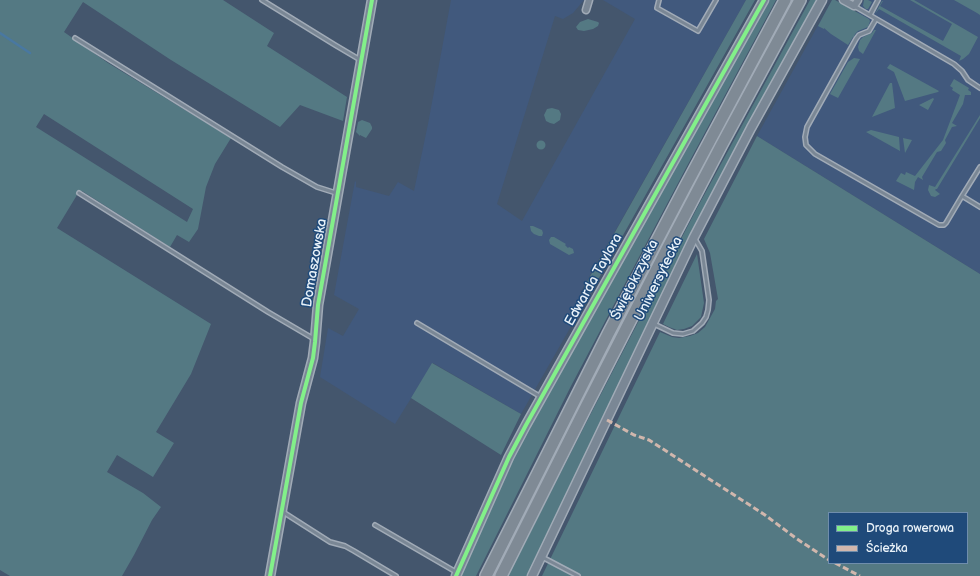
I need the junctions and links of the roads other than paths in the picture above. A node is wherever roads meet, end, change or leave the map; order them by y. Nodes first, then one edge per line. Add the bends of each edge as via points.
1 (262, 0) edge
2 (372, 0) edge
3 (589, 0) edge
4 (659, 0) edge
5 (716, 0) edge
6 (764, 0) edge
7 (785, 0) edge
8 (800, 0) edge
9 (822, 0) edge
10 (843, 0) edge
11 (858, 0) edge
12 (878, 0) edge
13 (854, 6) junction
14 (586, 10) dead end
15 (870, 15) junction
16 (876, 19) junction
17 (75, 38) dead end
18 (362, 59) junction
19 (980, 88) edge
20 (980, 167) edge
21 (79, 193) dead end
22 (338, 193) junction
23 (962, 196) junction
24 (980, 207) edge
25 (694, 237) junction
26 (417, 323) dead end
27 (652, 324) junction
28 (315, 340) junction
29 (541, 397) junction
30 (282, 511) junction
31 (375, 525) dead end
32 (542, 557) junction
33 (456, 574) edge
34 (270, 576) edge
35 (396, 576) edge
36 (486, 576) edge
37 (501, 576) edge
38 (532, 576) edge
39 (578, 576) edge

1 - 18 lane
2 - 18 street, Domaszowska
3 - 14 street
4 - 5 lane via 657,8 698,31
6 - 29 street, Edwarda Taylora
7 - 36 highway, Świętokrzyska via 612,327
8 - 37 highway, Świętokrzyska via 666,251
9 - 25 street, Uniwersytecka via 750,128
10 - 13 street
11 - 13 street
12 - 15 lane
13 - 15 lane
15 - 16 lane
16 - 19 lane via 959,67 968,80
16 - 23 lane via 869,31 859,35 853,44 807,127 806,145 814,154 940,225 946,223
17 - 22 lane via 282,167 317,187
18 - 22 street, Domaszowska
20 - 23 lane
21 - 28 lane
22 - 28 street, Domaszowska via 318,305
23 - 24 lane
25 - 27 street, Uniwersytecka
25 - 27 lane via 702,252 709,300 706,317 694,331 683,334 673,333
26 - 29 lane
27 - 32 street, Uniwersytecka
28 - 30 street, Domaszowska
29 - 33 street, Edwarda Taylora via 509,457
30 - 34 street, Domaszowska
30 - 35 lane via 330,542 345,546
31 - 33 lane
32 - 38 street, Uniwersytecka
32 - 39 lane

